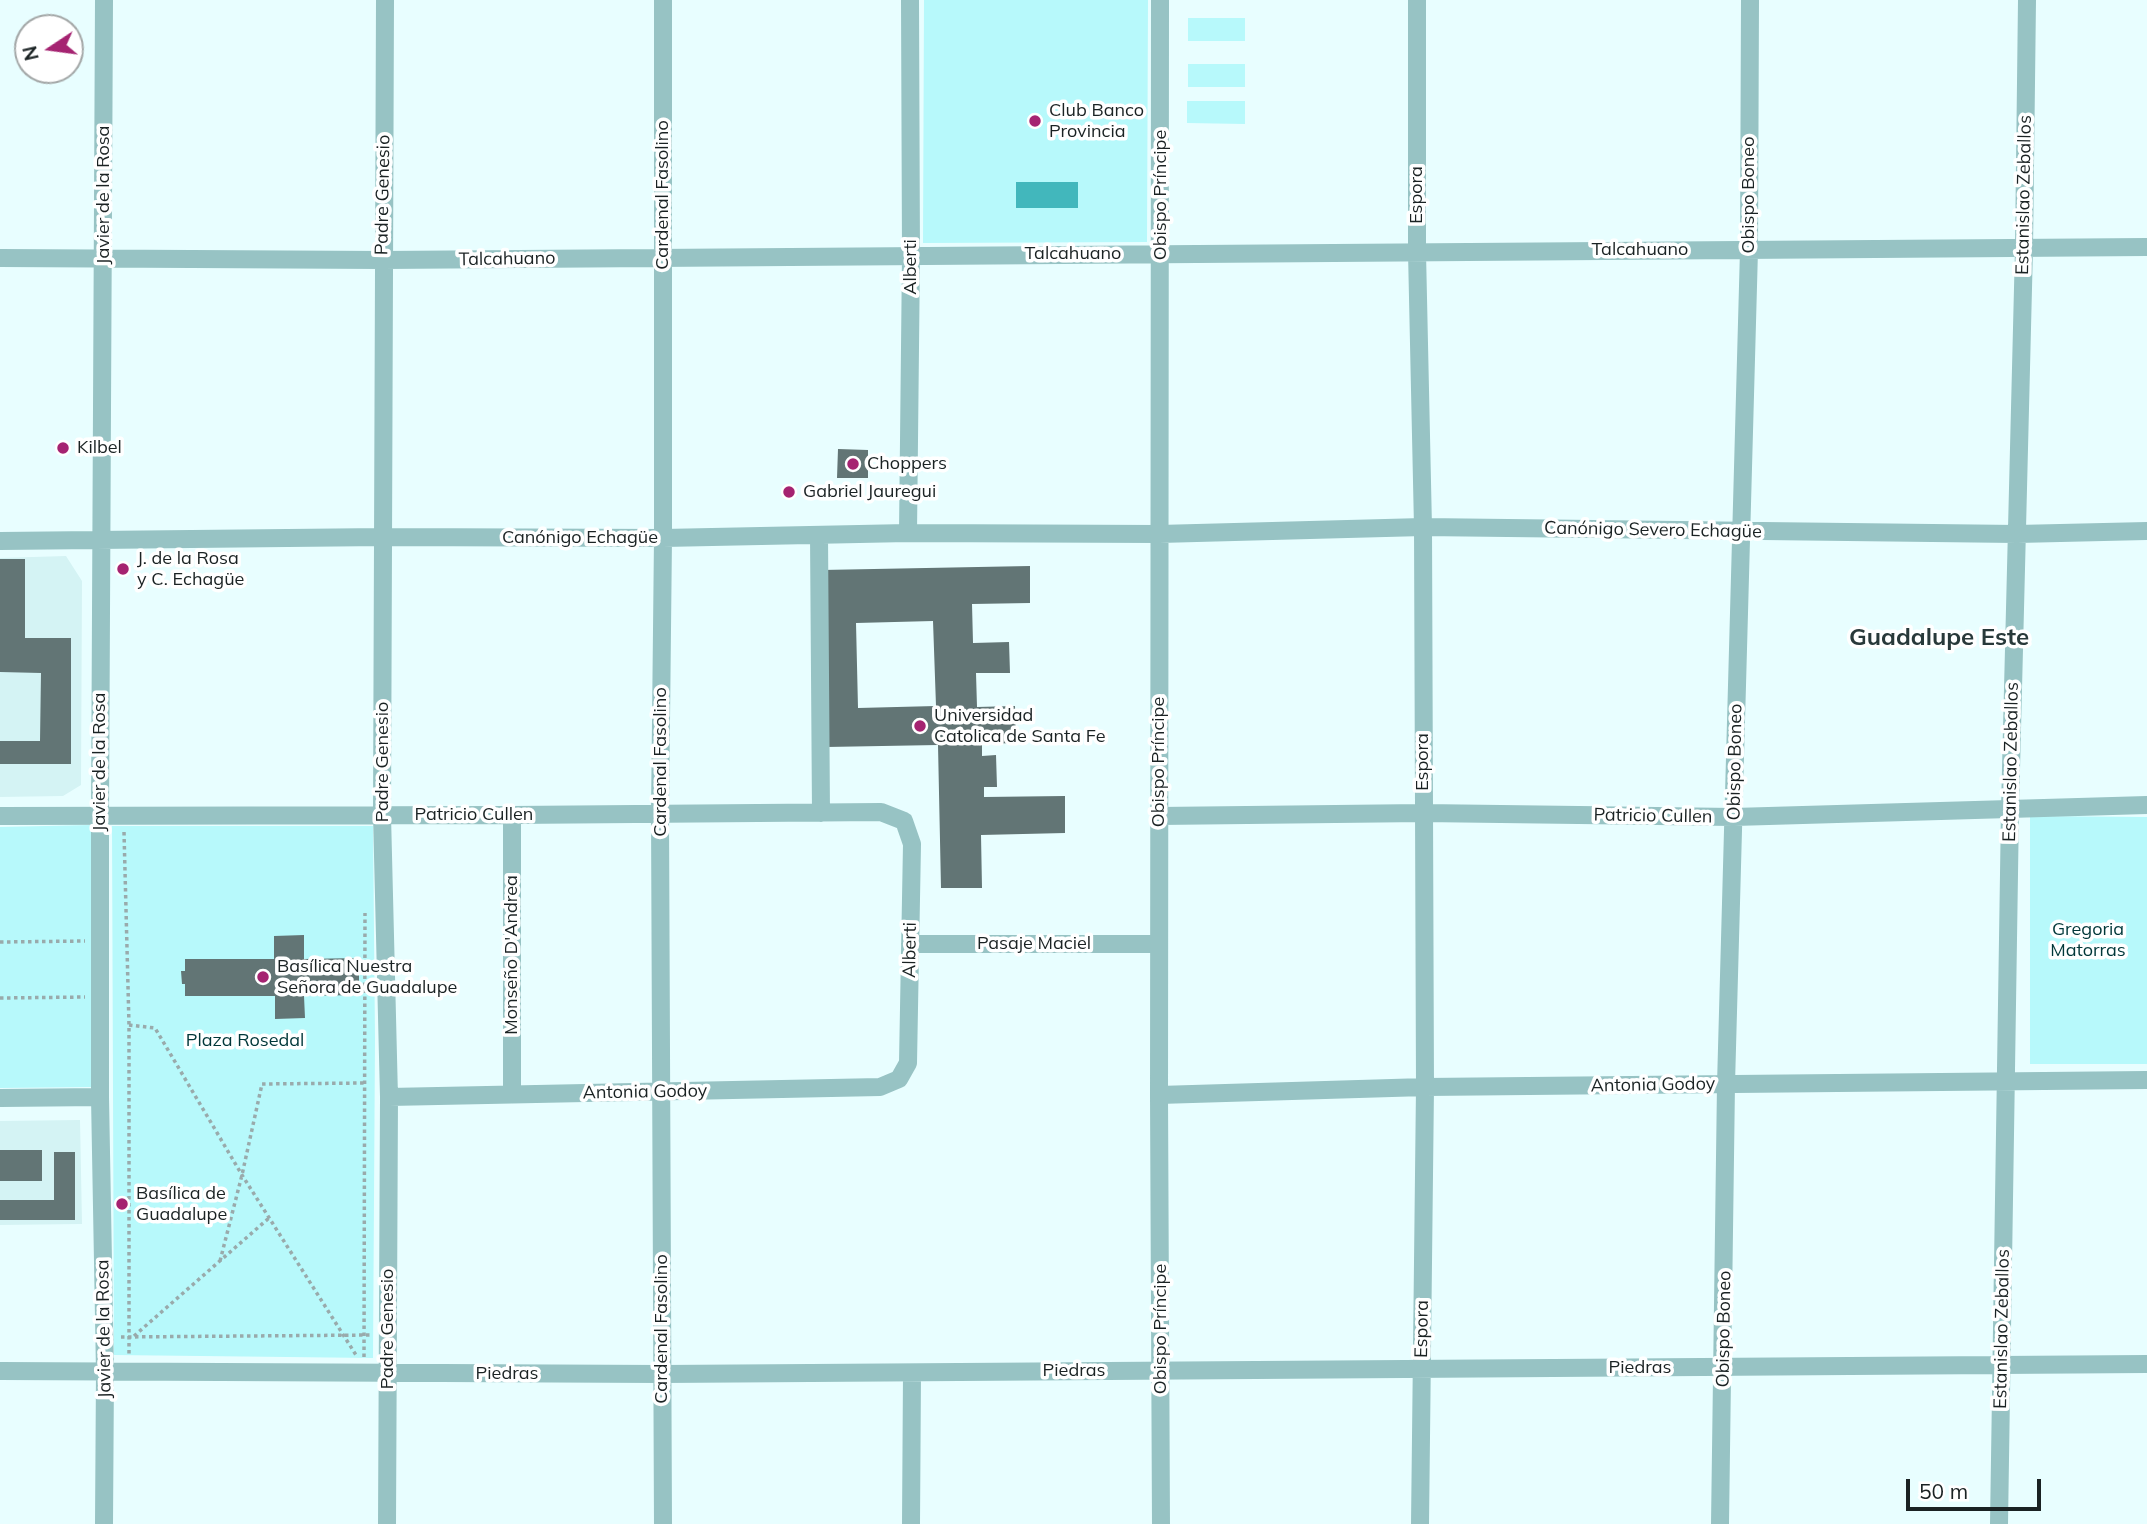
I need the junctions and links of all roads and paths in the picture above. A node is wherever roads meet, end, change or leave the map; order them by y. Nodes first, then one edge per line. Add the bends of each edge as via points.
1 (104, 0) edge
2 (385, 0) edge
3 (663, 0) edge
4 (910, 0) edge
5 (1160, 0) edge
6 (1416, 0) edge
7 (1750, 0) edge
8 (2027, 0) edge
9 (2147, 247) edge
10 (2024, 248) junction
11 (1749, 250) junction
12 (1417, 252) junction
13 (1161, 254) junction
14 (911, 256) junction
15 (663, 257) junction
16 (0, 258) edge
17 (104, 260) junction
18 (383, 260) junction
19 (1423, 527) junction
20 (2147, 531) edge
21 (1740, 532) junction
22 (908, 533) junction
23 (1159, 534) junction
24 (2017, 534) junction
25 (820, 535) junction
26 (383, 537) junction
27 (663, 538) junction
28 (0, 541) edge
29 (101, 541) junction
30 (2147, 805) edge
31 (2010, 809) junction
32 (660, 813) junction
33 (821, 813) junction
34 (1423, 813) junction
35 (100, 814) junction
36 (382, 815) junction
37 (512, 815) junction
38 (1159, 816) junction
39 (0, 817) edge
40 (1734, 817) junction
41 (904, 821) joint
42 (124, 827) dead end
43 (365, 910) dead end
44 (100, 941) junction
45 (0, 942) edge
46 (910, 944) junction
47 (1159, 944) junction
48 (100, 997) junction
49 (0, 998) edge
50 (129, 1025) junction
51 (899, 1079) joint
52 (2147, 1080) edge
53 (2005, 1081) junction
54 (365, 1083) junction
55 (1726, 1084) junction
56 (1425, 1087) junction
57 (662, 1091) junction
58 (512, 1094) junction
59 (1159, 1095) junction
60 (100, 1097) junction
61 (389, 1097) junction
62 (0, 1098) edge
63 (242, 1175) junction
64 (269, 1218) junction
65 (220, 1261) junction
66 (343, 1335) junction
67 (364, 1335) junction
68 (388, 1335) junction
69 (105, 1336) junction
70 (130, 1339) junction
71 (124, 1349) dead end
72 (2147, 1364) edge
73 (364, 1365) junction
74 (2001, 1365) junction
75 (1724, 1367) junction
76 (1422, 1369) junction
77 (0, 1371) edge
78 (1162, 1371) junction
79 (105, 1372) junction
80 (129, 1372) junction
81 (388, 1373) junction
82 (912, 1373) junction
83 (663, 1374) junction
84 (104, 1524) edge
85 (387, 1524) edge
86 (663, 1524) edge
87 (911, 1524) edge
88 (1161, 1524) edge
89 (1420, 1524) edge
90 (1720, 1524) edge
91 (1999, 1524) edge

1 - 17 street, Javier de la Rosa
2 - 18 street, Padre Genesio
3 - 15 street, Cardenal Fasolino
4 - 14 street, Alberti
5 - 13 street, Obispo Príncipe
6 - 12 street, Espora
7 - 11 street, Obispo Boneo
8 - 10 street, Estanislao Zeballos
9 - 10 street, Talcahuano
10 - 11 street, Talcahuano
10 - 24 street, Estanislao Zeballos
11 - 12 street, Talcahuano
11 - 21 street, Obispo Boneo
12 - 13 street, Talcahuano
12 - 19 street, Espora
13 - 14 street, Talcahuano
13 - 23 street, Obispo Príncipe
14 - 15 street, Talcahuano
14 - 22 street, Alberti
15 - 18 street, Talcahuano
15 - 27 street, Cardenal Fasolino
16 - 17 street, Talcahuano
17 - 18 street, Talcahuano
17 - 29 street, Javier de la Rosa
18 - 26 street, Padre Genesio
19 - 21 street, Canónigo Severo Echagüe
19 - 23 street, Canónigo Severo Echagüe
19 - 34 street, Espora
20 - 24 street, Canónigo Severo Echagüe
21 - 24 street, Canónigo Severo Echagüe
21 - 40 street, Obispo Boneo
22 - 23 street, Canónigo Echagüe
22 - 25 street, Canónigo Echagüe
23 - 38 street, Obispo Príncipe
24 - 31 street, Estanislao Zeballos
25 - 27 street, Canónigo Echagüe
25 - 33 street
26 - 27 street, Canónigo Echagüe
26 - 29 street, Canónigo Echagüe
26 - 36 street, Padre Genesio
27 - 32 street, Cardenal Fasolino
28 - 29 street, Canónigo Echagüe
29 - 35 street, Javier de la Rosa
30 - 31 street, Patricio Cullen
31 - 40 street, Patricio Cullen
31 - 53 street, Estanislao Zeballos
32 - 33 street, Patricio Cullen
32 - 37 street, Patricio Cullen
32 - 57 street, Cardenal Fasolino
33 - 41 street, Patricio Cullen via 881,811
34 - 38 street, Patricio Cullen
34 - 40 street, Patricio Cullen
34 - 56 street, Espora
35 - 36 street, Patricio Cullen
35 - 39 street, Patricio Cullen
35 - 44 street, Javier de la Rosa
36 - 37 street, Patricio Cullen
36 - 61 street, Padre Genesio
37 - 58 street, Monseño D'Andrea
38 - 47 street, Obispo Príncipe
40 - 55 street, Obispo Boneo
41 - 46 street, Alberti via 912,844
42 - 50 path
43 - 54 path
44 - 45 path
44 - 48 street, Javier de la Rosa
46 - 47 street, Pasaje Maciel
46 - 51 street, Alberti via 908,1063
47 - 59 street, Obispo Príncipe
48 - 49 path
48 - 60 street, Javier de la Rosa
50 - 63 path via 155,1028
50 - 70 path
51 - 57 street, Antonia Godoy via 880,1087
52 - 53 street, Antonia Godoy
53 - 55 street, Antonia Godoy
53 - 74 street, Estanislao Zeballos
54 - 63 path via 262,1084
54 - 67 path
55 - 56 street, Antonia Godoy
55 - 75 street, Obispo Boneo
56 - 59 street, Antonia Godoy
56 - 76 street, Espora
57 - 58 street, Antonia Godoy
57 - 83 street, Cardenal Fasolino
58 - 61 street, Antonia Godoy
59 - 78 street, Obispo Príncipe
60 - 62 street
60 - 69 street, Javier de la Rosa
61 - 68 street, Padre Genesio
63 - 64 path
63 - 65 path
64 - 65 path
64 - 66 path
65 - 70 path
66 - 67 path
66 - 70 path
66 - 73 path
67 - 68 path
67 - 73 path
68 - 81 street, Padre Genesio
69 - 70 path
69 - 79 street, Javier de la Rosa
70 - 71 path
70 - 80 path
72 - 74 street, Piedras
73 - 80 street, Piedras
73 - 81 street, Piedras
74 - 75 street, Piedras
74 - 91 street, Estanislao Zeballos
75 - 76 street, Piedras
75 - 90 street, Obispo Boneo
76 - 78 street, Piedras
76 - 89 street, Espora
77 - 79 street, Piedras
78 - 82 street, Piedras
78 - 88 street, Obispo Príncipe
79 - 80 street, Piedras
79 - 84 street, Javier de la Rosa
81 - 83 street, Piedras
81 - 85 street, Padre Genesio
82 - 83 street, Piedras
82 - 87 street
83 - 86 street, Cardenal Fasolino

